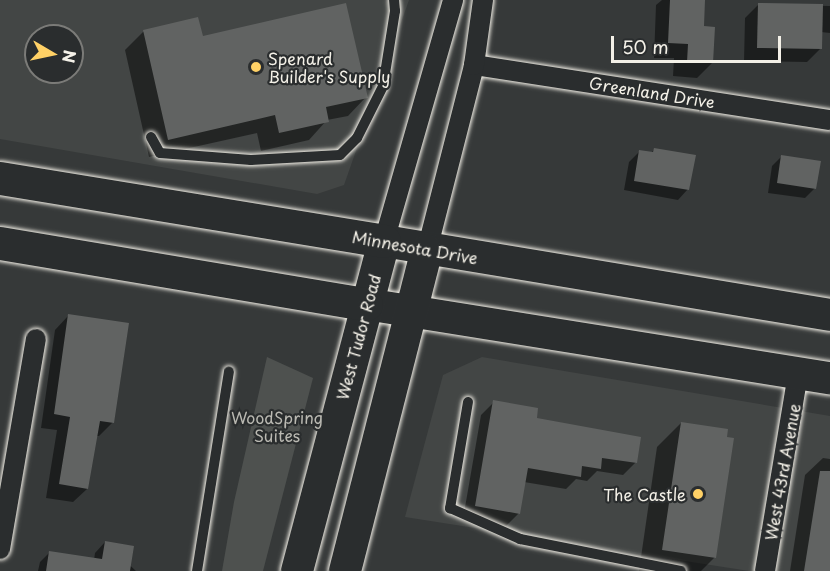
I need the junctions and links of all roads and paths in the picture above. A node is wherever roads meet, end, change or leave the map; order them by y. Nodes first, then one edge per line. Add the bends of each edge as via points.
1 (394, 0) edge
2 (453, 0) edge
3 (483, 0) edge
4 (474, 65) junction
5 (830, 120) edge
6 (150, 137) dead end
7 (0, 178) edge
8 (384, 241) junction
9 (0, 243) edge
10 (427, 250) junction
11 (366, 304) junction
12 (412, 313) junction
13 (830, 315) edge
14 (36, 339) dead end
15 (229, 372) dead end
16 (798, 373) junction
17 (830, 378) edge
18 (468, 402) dead end
19 (0, 549) edge
20 (197, 571) edge
21 (297, 571) edge
22 (345, 571) edge
23 (681, 571) edge
24 (765, 571) edge

1 - 6 lane via 383,86 357,138 340,155 251,160 160,153
2 - 8 street, West Tudor Road
3 - 4 street
4 - 5 street, Greenland Drive
4 - 10 street
7 - 8 highway, Minnesota Drive
8 - 10 main road, Minnesota Drive
8 - 11 main road, West Tudor Road
9 - 11 highway
10 - 12 main road
10 - 13 main road, Minnesota Drive
11 - 12 main road
11 - 21 main road, West Tudor Road
12 - 16 main road
12 - 22 main road
14 - 19 street
15 - 20 lane
16 - 17 main road
16 - 24 street, West 43rd Avenue
18 - 23 lane via 450,508 520,539

